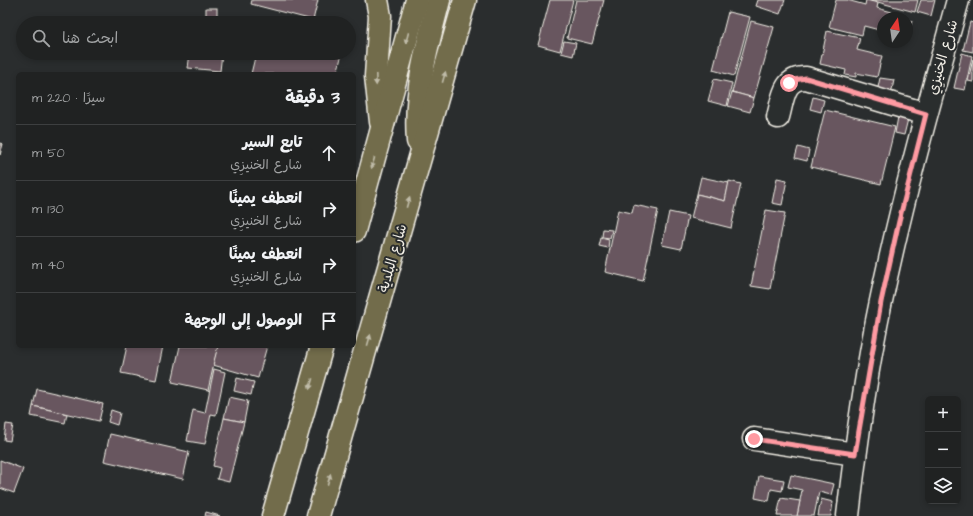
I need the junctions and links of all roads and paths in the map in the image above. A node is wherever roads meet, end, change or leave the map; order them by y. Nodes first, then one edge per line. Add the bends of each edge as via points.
1 (377, 0) edge
2 (417, 0) edge
3 (439, 0) edge
4 (465, 0) edge
5 (958, 0) edge
6 (926, 114) junction
7 (778, 117) dead end
8 (383, 130) junction
9 (420, 162) junction
10 (356, 225) edge
11 (321, 348) edge
12 (754, 439) dead end
13 (855, 454) junction
14 (274, 516) edge
15 (318, 516) edge
16 (848, 516) edge

1 -> 8 main road via 380,16 376,76
2 -> 8 main road
3 - 9 main road via 419,90
9 -> 4 main road, شارع البلدية
5 - 6 street, شارع الخنيزِي
6 - 7 street, شارع الخنيزِي via 800,78 789,83 786,88
6 - 13 street, شارع الخنيزِي via 881,302
8 -> 10 main road
15 -> 9 main road, شارع البلدية
11 -> 14 main road
12 - 13 street
13 - 16 street, شارع الخنيزِي

